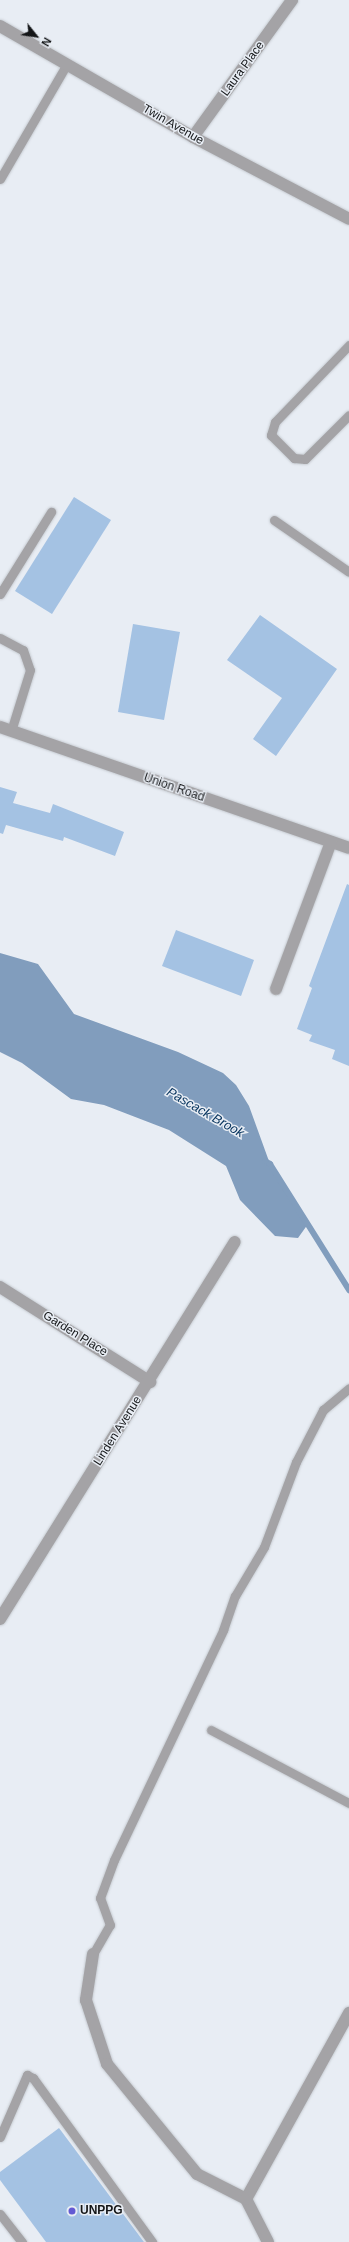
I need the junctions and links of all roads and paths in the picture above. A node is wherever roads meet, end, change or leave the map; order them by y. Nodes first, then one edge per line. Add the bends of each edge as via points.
1 (292, 0) edge
2 (0, 26) edge
3 (67, 64) junction
4 (193, 137) junction
5 (0, 179) edge
6 (349, 219) edge
7 (349, 345) edge
8 (349, 416) edge
9 (51, 512) dead end
10 (274, 520) dead end
11 (349, 572) edge
12 (0, 594) edge
13 (0, 638) edge
14 (6, 729) edge
15 (331, 842) junction
16 (349, 848) edge
17 (276, 989) dead end
18 (235, 1242) dead end
19 (0, 1287) edge
20 (150, 1382) junction
21 (349, 1388) edge
22 (0, 1619) edge
23 (211, 1730) dead end
24 (349, 1803) edge
25 (93, 1954) joint
26 (349, 2013) edge
27 (0, 2137) edge
28 (246, 2199) junction
29 (0, 2214) edge
30 (22, 2242) edge
31 (152, 2242) edge
32 (268, 2242) edge

1 - 4 street, Laura Place
2 - 3 street, Twin Avenue
3 - 4 street, Twin Avenue
3 - 5 lane
4 - 6 street, Twin Avenue
7 - 8 lane via 275,422 272,435 294,458 305,459
9 - 12 lane
10 - 11 lane
13 - 14 lane via 22,650 30,670
14 - 15 street, Union Road
15 - 16 street, Union Road
15 - 17 street
18 - 20 street, Linden Avenue
19 - 20 street, Garden Place
20 - 22 street, Linden Avenue
21 - 25 lane via 323,1410 296,1462 264,1548 235,1596 223,1630 114,1860 100,1898 110,1926
23 - 24 lane
25 - 28 street via 86,2000 107,2064 197,2174
26 - 28 street
27 - 31 lane via 27,2075 33,2078
28 - 32 street
29 - 30 lane

